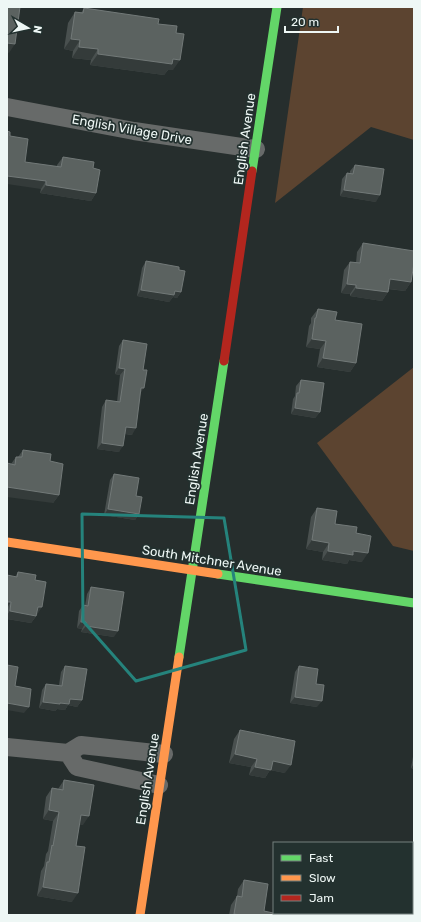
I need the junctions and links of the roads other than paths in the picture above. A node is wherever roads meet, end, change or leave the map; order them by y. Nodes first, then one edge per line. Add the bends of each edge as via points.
1 (277, 7) edge
2 (7, 107) edge
3 (256, 149) junction
4 (7, 542) edge
5 (192, 570) junction
6 (414, 604) edge
7 (7, 747) edge
8 (68, 753) junction
9 (164, 754) junction
10 (160, 785) junction
11 (140, 915) edge

1 - 3 street, English Avenue
2 - 3 street, English Village Drive via 134,131
3 - 5 street, English Avenue
4 - 5 street, South Mitchner Avenue
5 - 6 street, South Mitchner Avenue
5 - 9 street, English Avenue
7 - 8 street
8 - 9 street via 81,745
8 - 10 street via 78,767
9 - 10 street, English Avenue
10 - 11 street, English Avenue

